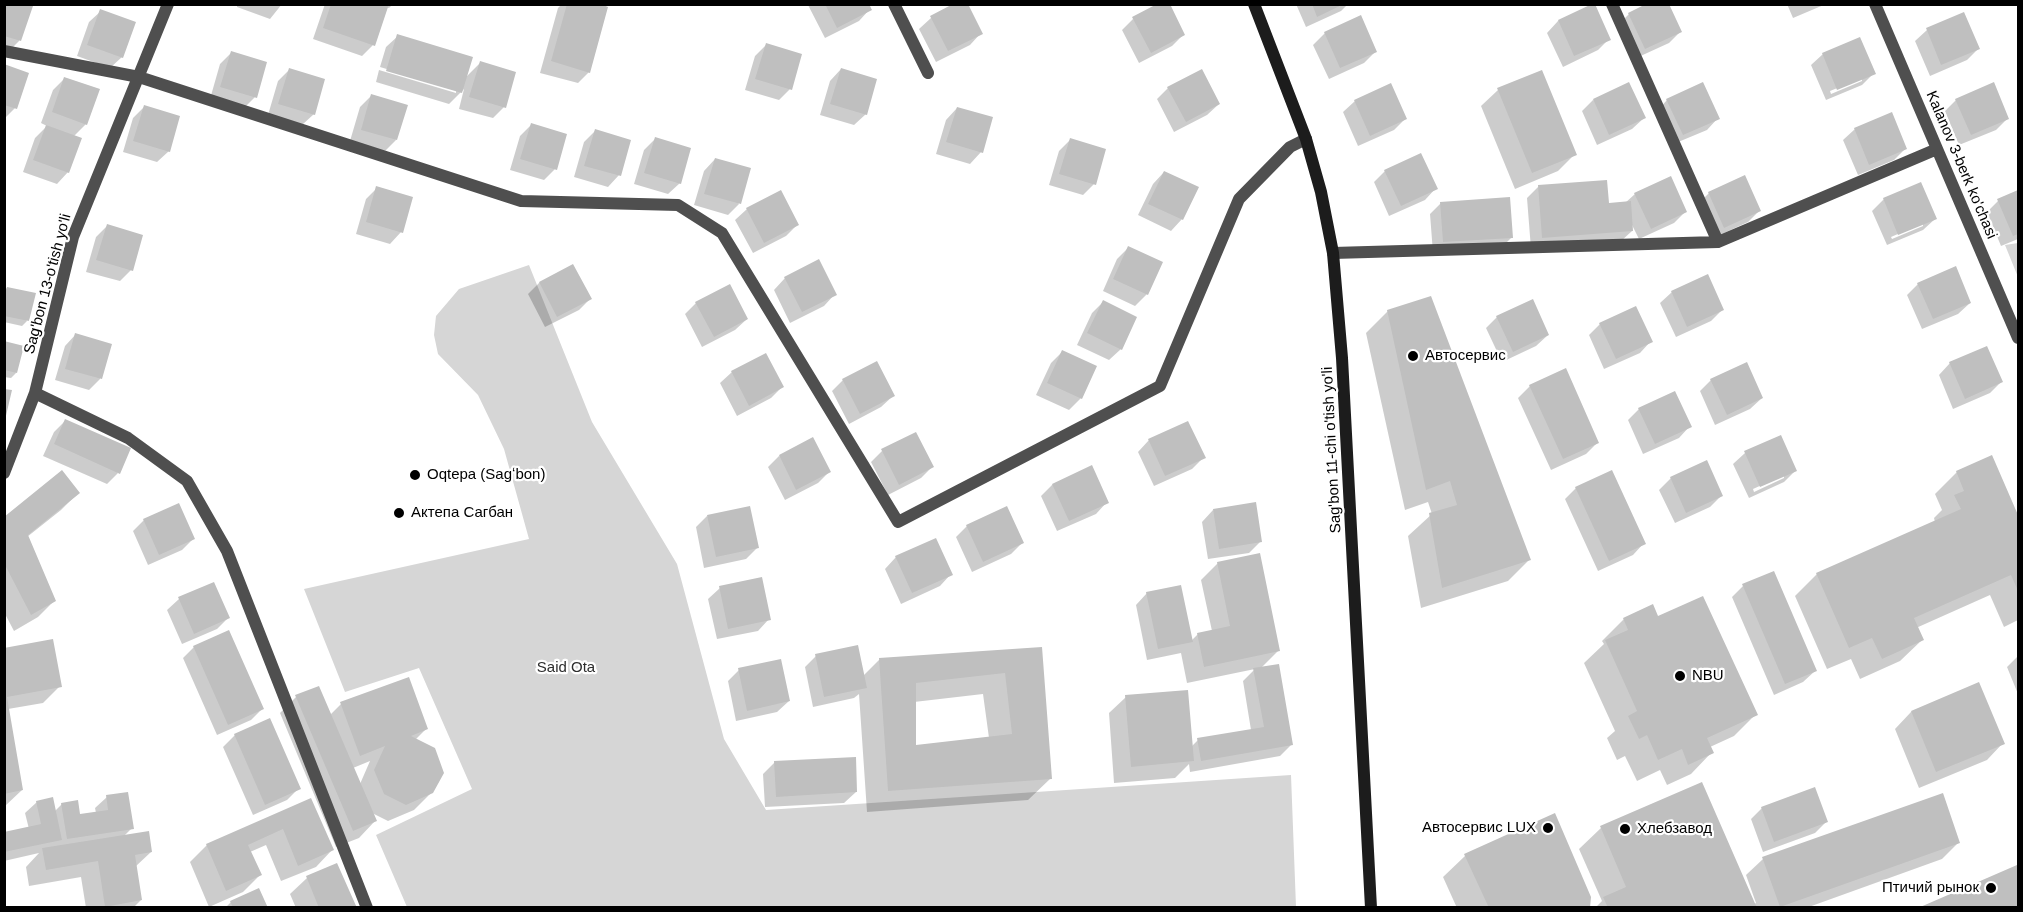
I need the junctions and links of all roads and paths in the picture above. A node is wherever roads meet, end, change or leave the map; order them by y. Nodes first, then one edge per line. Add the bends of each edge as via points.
1 (168, 4) edge
2 (894, 4) edge
3 (1254, 4) edge
4 (1612, 4) edge
5 (1875, 4) edge
6 (4, 51) edge
7 (928, 73) dead end
8 (139, 76) junction
9 (1306, 139) junction
10 (1937, 149) junction
11 (1718, 243) junction
12 (1333, 253) junction
13 (2019, 338) edge
14 (34, 393) junction
15 (4, 473) edge
16 (367, 908) edge
17 (1371, 908) edge

1 - 8 street, Sag'bon 13-o'tish yo'li
2 - 7 street
3 - 9 main road, Sag'bon 11-chi o'tish yo'li
4 - 11 street
5 - 10 street, Kalanov 3-berk ko'chasi
6 - 8 street
8 - 9 street via 521,201 678,205 722,232 898,522 1161,386 1239,199 1290,147
8 - 14 street, Sag'bon 13-o'tish yo'li via 74,237
9 - 12 main road, Sag'bon 11-chi o'tish yo'li
10 - 11 street
10 - 13 street, Kalanov 3-berk ko'chasi
11 - 12 street
12 - 17 main road, Sag'bon 11-chi o'tish yo'li
14 - 15 street, Sag'bon 13-o'tish yo'li
14 - 16 street via 128,438 187,481 227,551

